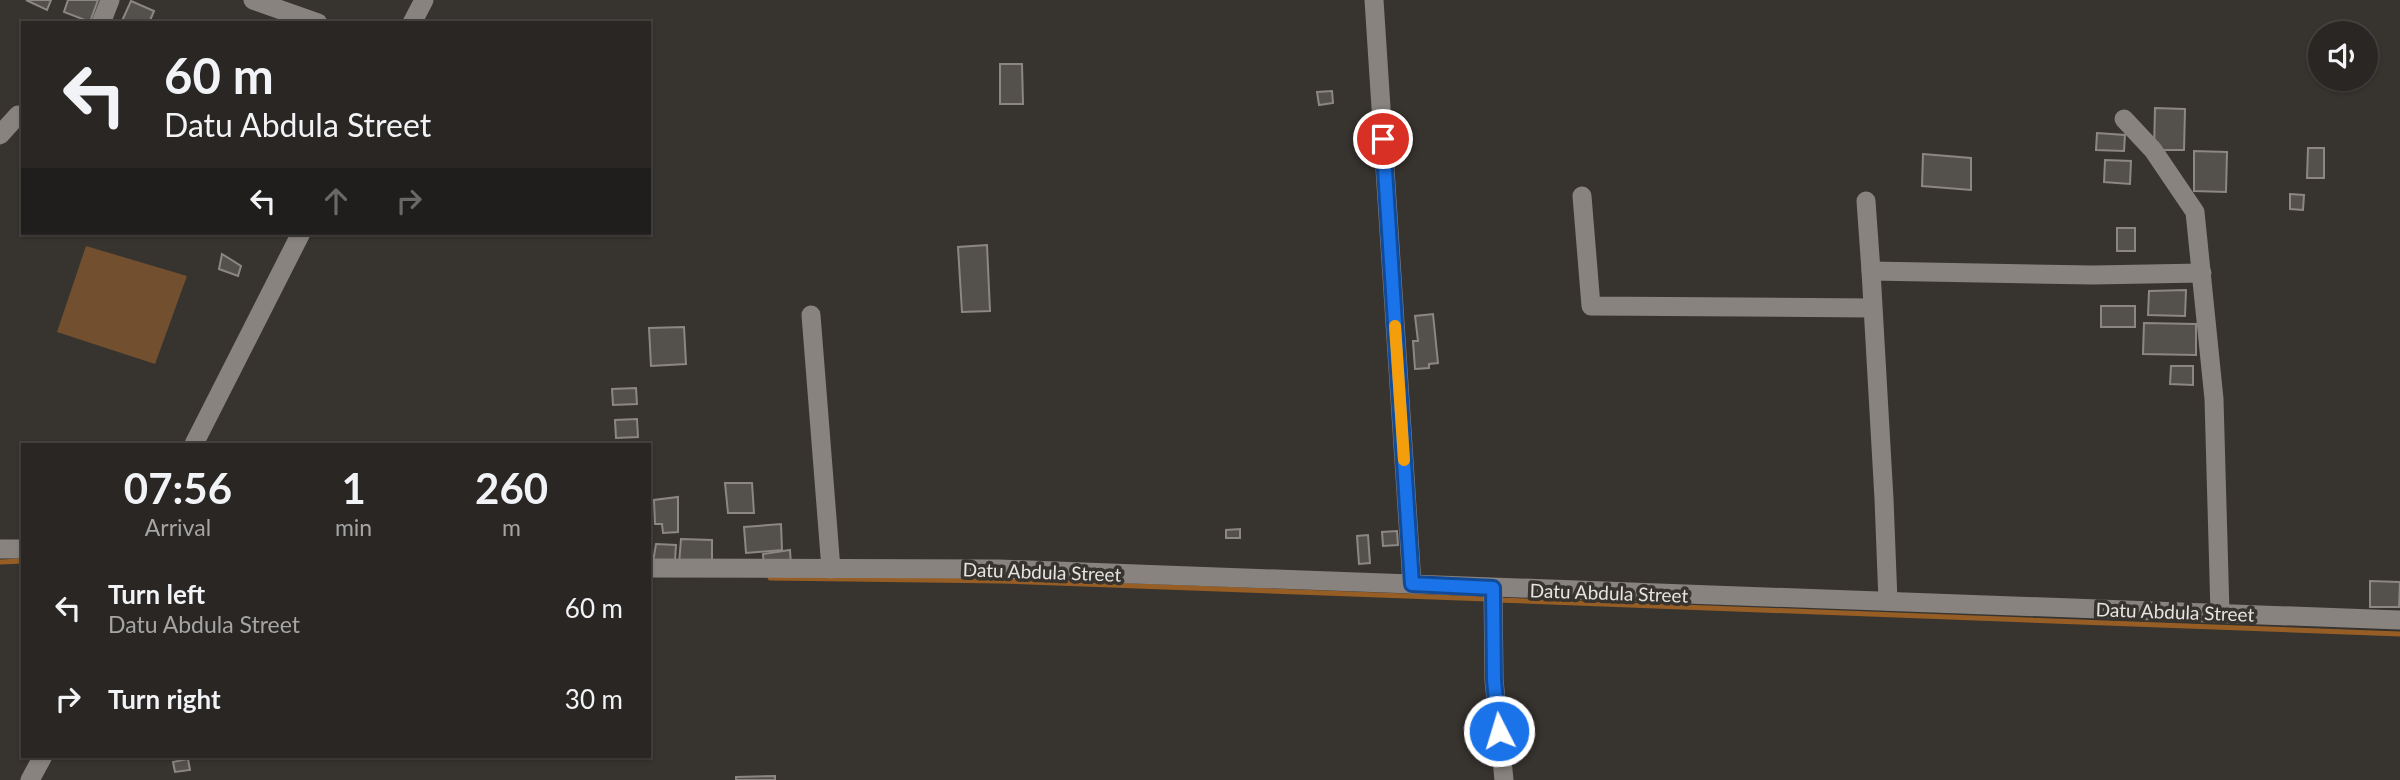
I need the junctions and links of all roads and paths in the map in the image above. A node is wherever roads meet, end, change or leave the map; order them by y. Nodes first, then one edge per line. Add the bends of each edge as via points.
1 (110, 0) edge
2 (253, 0) edge
3 (424, 0) edge
4 (1374, 0) edge
5 (102, 21) edge
6 (312, 21) edge
7 (413, 21) edge
8 (21, 116) edge
9 (2124, 120) dead end
10 (0, 135) edge
11 (1582, 196) dead end
12 (1866, 201) dead end
13 (300, 235) edge
14 (1871, 271) junction
15 (2202, 273) junction
16 (1872, 308) junction
17 (811, 315) dead end
18 (195, 443) edge
19 (0, 549) edge
20 (21, 549) edge
21 (651, 568) edge
22 (831, 569) junction
23 (1412, 584) junction
24 (1493, 588) junction
25 (1888, 601) junction
26 (2220, 613) junction
27 (2400, 620) edge
28 (42, 758) edge
29 (30, 780) edge
30 (1504, 780) edge

1 - 5 street
2 - 6 street
3 - 7 street
4 - 23 street
8 - 10 street
9 - 15 street via 2153,150 2195,212
11 - 16 street via 1591,306
12 - 14 street
13 - 18 street
14 - 15 street
14 - 16 street
15 - 26 street via 2214,400
16 - 25 street
17 - 22 street
19 - 20 street
21 - 22 street, Datu Abdula Street
22 - 23 street, Datu Abdula Street via 999,569
23 - 24 street, Datu Abdula Street
24 - 25 street, Datu Abdula Street
24 - 30 street via 1494,680
25 - 26 street, Datu Abdula Street
26 - 27 street, Datu Abdula Street
28 - 29 street

